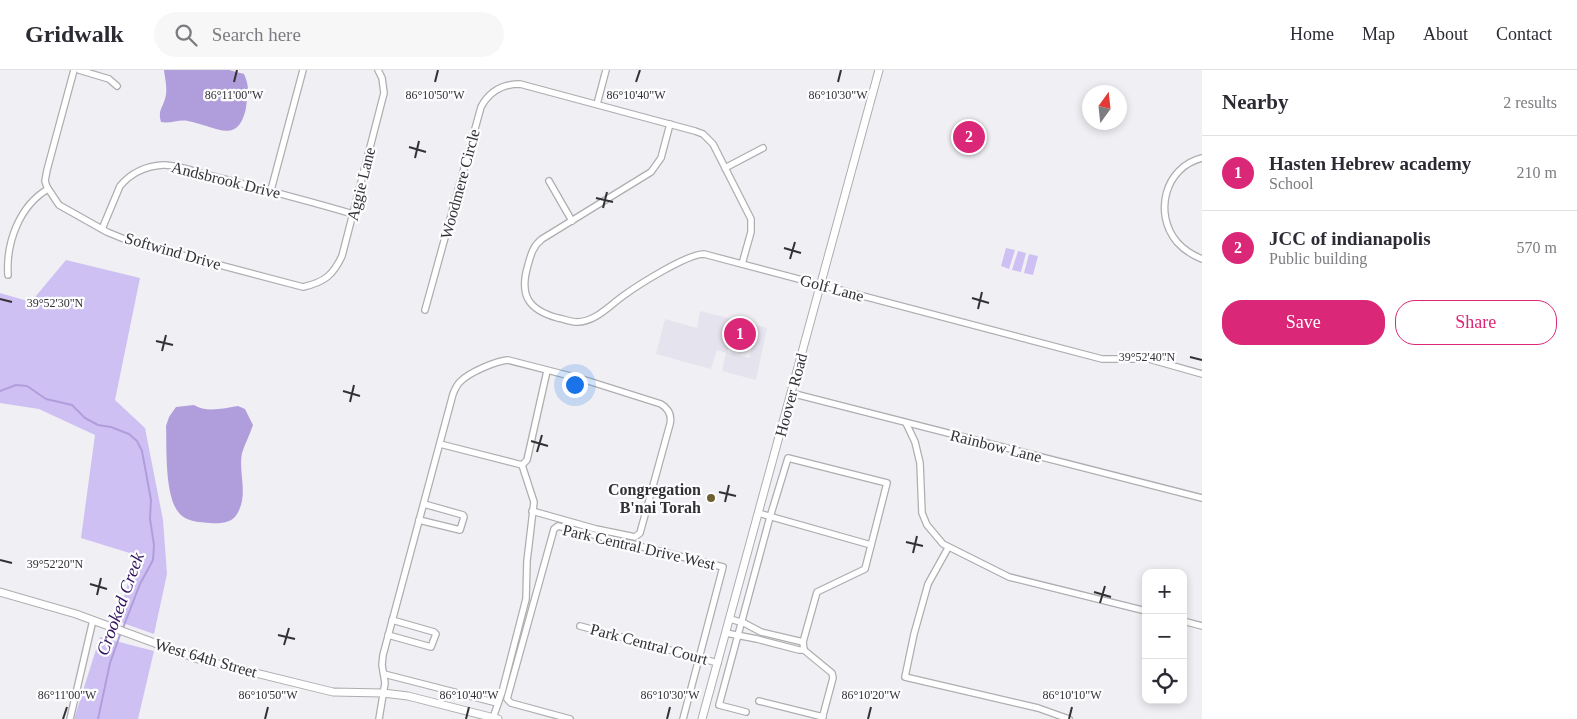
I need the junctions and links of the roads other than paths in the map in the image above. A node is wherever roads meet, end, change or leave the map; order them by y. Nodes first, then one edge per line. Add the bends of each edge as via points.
1 (74, 70) edge
2 (79, 70) edge
3 (303, 70) edge
4 (378, 70) edge
5 (606, 70) edge
6 (879, 70) edge
7 (117, 86) dead end
8 (597, 104) junction
9 (670, 124) junction
10 (763, 148) dead end
11 (1202, 158) edge
12 (725, 168) junction
13 (549, 182) dead end
14 (48, 188) junction
15 (271, 190) junction
16 (353, 214) junction
17 (572, 221) junction
18 (102, 229) junction
19 (1202, 259) edge
20 (742, 264) junction
21 (8, 275) dead end
22 (312, 285) joint
23 (820, 285) junction
24 (425, 310) dead end
25 (547, 371) junction
26 (1202, 374) edge
27 (791, 393) junction
28 (906, 423) junction
29 (440, 444) junction
30 (522, 465) junction
31 (1202, 498) edge
32 (424, 504) junction
33 (532, 511) junction
34 (758, 513) junction
35 (770, 517) junction
36 (420, 520) junction
37 (871, 545) junction
38 (948, 548) junction
39 (0, 592) edge
40 (1142, 610) edge
41 (730, 619) junction
42 (93, 620) junction
43 (392, 620) junction
44 (741, 622) junction
45 (1187, 622) edge
46 (580, 626) dead end
47 (1202, 626) edge
48 (726, 633) junction
49 (388, 635) junction
50 (737, 636) junction
51 (803, 642) junction
52 (804, 650) junction
53 (700, 658) junction
54 (718, 663) junction
55 (384, 674) junction
56 (383, 694) junction
57 (759, 701) dead end
58 (498, 703) junction
59 (746, 712) dead end
60 (477, 716) edge
61 (496, 718) edge
62 (823, 718) edge
63 (70, 719) edge
64 (379, 719) edge
65 (570, 719) edge
66 (683, 719) edge
67 (702, 719) edge
68 (1069, 719) edge

1 - 14 street via 47,170
2 - 7 street via 108,79
3 - 15 street
4 - 16 street, Aggie Lane via 384,93
5 - 8 street
6 - 23 street, Hoover Road
8 - 9 street
8 - 24 street, Woodmere Circle via 512,84 488,96 481,107
9 - 12 street via 697,131 708,138
9 - 17 street via 661,158 653,170
10 - 12 street
11 - 19 street via 1181,169 1170,184 1164,203 1165,218 1176,241
12 - 20 street via 751,223
13 - 17 street
14 - 18 street, Softwind Drive via 59,205
14 - 21 street via 33,200 15,229 8,254
15 - 16 street, Andsbrook Drive
15 - 18 street, Andsbrook Drive via 165,165 147,167 120,186
16 - 22 street, Aggie Lane via 336,269
17 - 20 street, Golf Lane via 542,239 531,254 524,282 528,300 546,315 576,322 593,318 631,290 693,255 709,254
18 - 22 street, Softwind Drive via 129,241 304,287
20 - 23 street, Golf Lane
23 - 26 street, Golf Lane via 1102,359 1149,360
23 - 27 street, Hoover Road
25 - 29 street via 505,360 469,374 454,392
25 - 30 street via 526,460
25 - 33 street via 661,404 668,410 670,422 638,536 596,529
27 - 28 street, Rainbow Lane
27 - 34 street, Hoover Road
28 - 31 street, Rainbow Lane
28 - 38 street via 920,463 922,513 935,536
29 - 30 street
29 - 32 street
30 - 33 street via 533,496
32 - 36 street
32 - 36 street via 464,517 460,530
33 - 58 street via 526,561 526,599
34 - 35 street
34 - 41 street, Hoover Road
35 - 37 street
35 - 37 street, Hoover Road via 788,458 887,483
35 - 44 street, Hoover Road
36 - 43 street
37 - 51 street via 865,569 817,592
38 - 40 street via 1009,577
38 - 68 street via 928,584 905,677 1038,708
39 - 42 street, West 64th Street
41 - 44 street
41 - 48 street, Hoover Road
42 - 56 street, West 64th Street via 198,658 326,690
42 - 63 street
43 - 49 street
43 - 49 street via 436,634 432,646
44 - 50 street, Hoover Road
44 - 51 street via 761,632
45 - 47 street
46 - 53 street, Park Central Court
48 - 50 street
48 - 54 street, Hoover Road
49 - 55 street via 382,659
50 - 52 street
50 - 59 street, Hoover Road via 718,705
51 - 52 street
52 - 62 street via 834,678
53 - 54 street, Park Central Court
53 - 65 street, Park Central Drive West via 723,567 556,527 508,701
53 - 66 street
54 - 67 street, Hoover Road
55 - 56 street
55 - 58 street
56 - 60 street, West 64th Street via 413,698
56 - 64 street
57 - 62 street
58 - 61 street
60 - 61 street, West 64th Street

